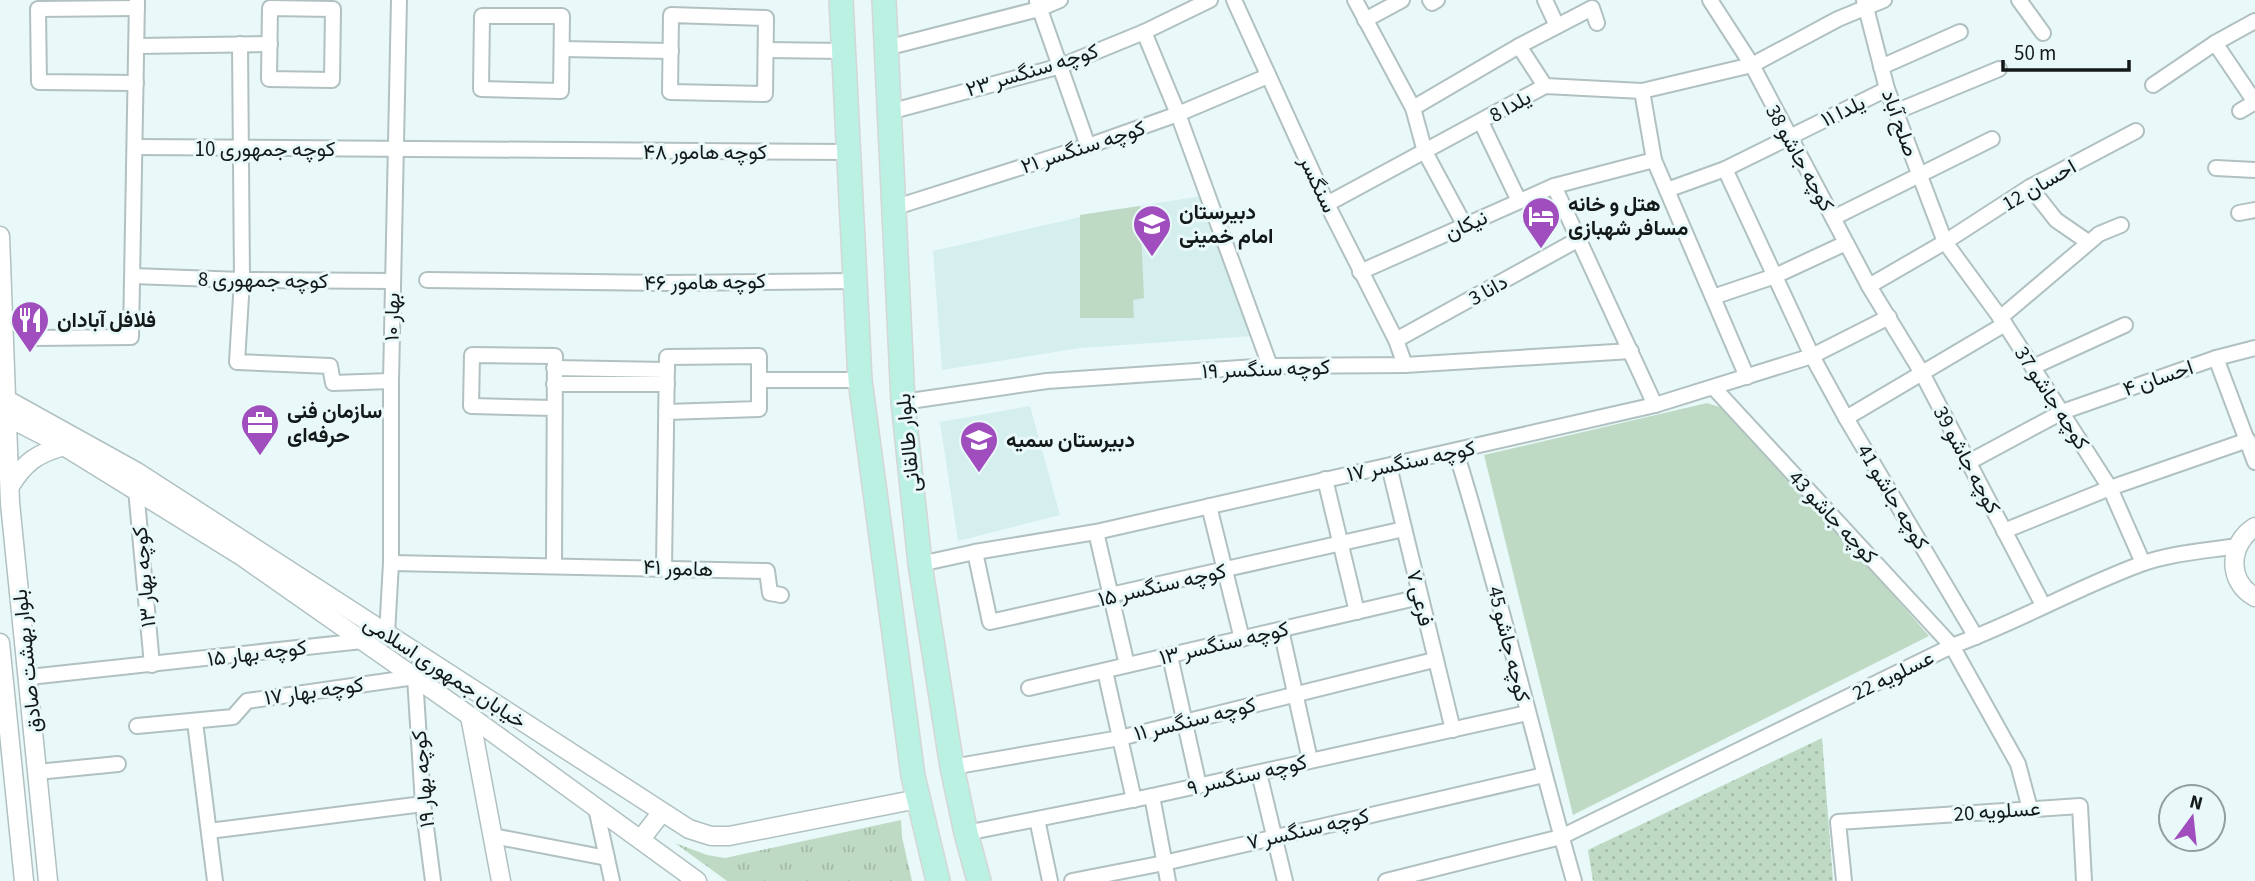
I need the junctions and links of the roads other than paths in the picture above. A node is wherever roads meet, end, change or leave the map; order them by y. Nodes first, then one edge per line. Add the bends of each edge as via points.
1 (400, 0) edge
2 (841, 0) edge
3 (884, 0) edge
4 (1060, 0) edge
5 (1210, 0) edge
6 (1234, 0) edge
7 (1355, 0) edge
8 (1402, 0) edge
9 (1430, 0) edge
10 (1437, 0) edge
11 (1545, 0) edge
12 (1710, 0) edge
13 (1884, 0) edge
14 (2019, 0) edge
15 (1864, 3) edge
16 (137, 4) edge
17 (1038, 4) edge
18 (1365, 20) junction
19 (2255, 21) edge
20 (1597, 23) dead end
21 (1557, 26) junction
22 (1144, 32) junction
23 (1960, 32) dead end
24 (2043, 33) dead end
25 (2216, 43) junction
26 (240, 44) junction
27 (270, 44) junction
28 (136, 46) junction
29 (1519, 46) junction
30 (886, 48) junction
31 (562, 49) junction
32 (766, 50) junction
33 (671, 51) junction
34 (844, 51) junction
35 (1061, 65) junction
36 (1752, 65) junction
37 (1881, 66) junction
38 (1999, 69) dead end
39 (1269, 76) junction
40 (136, 83) junction
41 (2153, 85) dead end
42 (1545, 86) junction
43 (1887, 89) junction
44 (1642, 91) junction
45 (2255, 102) edge
46 (1413, 108) junction
47 (2240, 111) dead end
48 (888, 112) junction
49 (1895, 112) junction
50 (1178, 114) junction
51 (1481, 122) junction
52 (2136, 131) dead end
53 (1790, 137) junction
54 (1992, 139) dead end
55 (1088, 146) junction
56 (135, 148) junction
57 (241, 149) junction
58 (395, 150) junction
59 (560, 151) joint
60 (849, 152) junction
61 (1424, 152) junction
62 (1654, 160) junction
63 (2216, 168) dead end
64 (1725, 169) junction
65 (2255, 170) edge
66 (1919, 174) junction
67 (1554, 186) junction
68 (2031, 187) junction
69 (1667, 190) junction
70 (1519, 201) junction
71 (1327, 204) junction
72 (893, 208) junction
73 (2255, 210) edge
74 (2239, 213) dead end
75 (1833, 218) junction
76 (2121, 225) dead end
77 (1465, 226) junction
78 (0, 236) edge
79 (1579, 239) junction
80 (1945, 242) junction
81 (1846, 243) junction
82 (2088, 243) junction
83 (1360, 272) junction
84 (133, 276) junction
85 (1775, 276) junction
86 (427, 280) dead end
87 (242, 281) junction
88 (393, 281) junction
89 (855, 281) junction
90 (1869, 286) junction
91 (1713, 297) junction
92 (1889, 317) junction
93 (2002, 321) junction
94 (2125, 325) dead end
95 (34, 338) dead end
96 (1396, 340) junction
97 (2255, 348) edge
98 (1631, 351) junction
99 (1812, 356) junction
100 (2216, 358) junction
101 (1405, 365) junction
102 (1270, 366) junction
103 (2033, 367) junction
104 (554, 368) junction
105 (1922, 373) junction
106 (606, 376) junction
107 (667, 377) junction
108 (1747, 377) junction
109 (391, 380) junction
110 (759, 380) junction
111 (860, 380) junction
112 (554, 384) junction
113 (1714, 388) junction
114 (903, 402) junction
115 (1655, 405) junction
116 (4, 406) edge
117 (554, 408) junction
118 (666, 412) junction
119 (2063, 412) junction
120 (1846, 418) junction
121 (2248, 440) junction
122 (64, 446) junction
123 (1456, 452) junction
124 (1969, 462) junction
125 (2255, 462) edge
126 (1389, 466) junction
127 (1325, 479) junction
128 (10, 486) junction
129 (2110, 488) junction
130 (136, 489) junction
131 (1209, 506) junction
132 (2255, 527) edge
133 (1404, 529) junction
134 (2004, 531) junction
135 (1096, 532) junction
136 (1340, 544) junction
137 (2237, 546) junction
138 (975, 552) junction
139 (391, 563) junction
140 (2143, 563) junction
141 (920, 564) junction
142 (554, 565) junction
143 (664, 567) junction
144 (1225, 571) junction
145 (781, 594) dead end
146 (1111, 596) junction
147 (1420, 597) junction
148 (2255, 597) edge
149 (2043, 605) junction
150 (1357, 612) junction
151 (1281, 630) junction
152 (387, 634) junction
153 (1976, 637) junction
154 (1242, 639) junction
155 (362, 641) junction
156 (0, 643) edge
157 (1952, 646) junction
158 (1170, 656) junction
159 (1434, 660) junction
160 (152, 665) junction
161 (1127, 665) junction
162 (1105, 671) junction
163 (29, 677) junction
164 (415, 677) junction
165 (1029, 688) dead end
166 (1294, 693) junction
167 (3, 702) edge
168 (1527, 713) junction
169 (470, 716) junction
170 (1184, 721) junction
171 (195, 722) junction
172 (137, 726) dead end
173 (1453, 730) junction
174 (1120, 738) junction
175 (1310, 760) junction
176 (118, 764) dead end
177 (952, 767) junction
178 (37, 772) junction
179 (1259, 773) junction
180 (1544, 775) junction
181 (1199, 786) junction
182 (915, 788) junction
183 (1152, 796) junction
184 (1134, 800) junction
185 (423, 804) junction
186 (596, 807) junction
187 (2030, 809) junction
188 (662, 812) junction
189 (1037, 819) junction
190 (209, 831) junction
191 (966, 833) junction
192 (493, 836) junction
193 (1276, 836) junction
194 (1561, 837) junction
195 (641, 839) junction
196 (607, 858) junction
197 (1164, 863) junction
198 (1441, 874) edge
199 (24, 881) edge
200 (48, 881) edge
201 (213, 881) edge
202 (433, 881) edge
203 (501, 881) edge
204 (612, 881) edge
205 (697, 881) edge
206 (938, 881) edge
207 (979, 881) edge
208 (1050, 881) edge
209 (1072, 881) edge
210 (1168, 881) edge
211 (1285, 881) edge
212 (1386, 881) edge
213 (1574, 881) edge
214 (1844, 881) edge
215 (2084, 881) edge

1 - 58 street, بهار ۱۰
2 - 34 main road, بلوار طالقانی
3 - 30 main road, بلوار طالقانی
4 - 17 street
5 - 22 street, کوچه سنگسر ۲۳
6 - 39 street, سنگسر
7 - 18 street
8 - 18 street
9 - 10 street
11 - 21 street
12 - 36 street, کوچه جاشو 38
13 - 15 street, یلدا 8
14 - 24 street
15 - 36 street, یلدا 8
15 - 37 street, صلح آباد
16 - 28 street
16 - 40 street via 38,9 39,82
17 - 30 street
17 - 35 street
18 - 46 street
19 - 25 street
20 - 21 street via 1592,8
21 - 29 street
22 - 35 street, کوچه سنگسر ۲۳
22 - 50 street
23 - 37 street
25 - 41 street
25 - 45 street
26 - 27 street
26 - 28 street
26 - 57 street
27 - 27 street via 270,79 332,80 333,9 270,8
28 - 40 street
29 - 42 street
29 - 46 street
30 - 48 main road, بلوار طالقانی
31 - 31 street via 561,91 481,89 482,16 562,16
31 - 33 street
32 - 33 street via 766,18 671,15
32 - 33 street via 765,94 670,92
32 - 34 street
34 - 60 main road, بلوار طالقانی
35 - 48 street, کوچه سنگسر ۲۳
35 - 55 street
36 - 44 street, یلدا 8
36 - 53 street, کوچه جاشو 38
37 - 43 street, صلح آباد
38 - 49 street
39 - 50 street, کوچه سنگسر ۲۱
39 - 71 street, سنگسر
40 - 56 street
42 - 44 street, یلدا 8
42 - 51 street, یلدا 8
43 - 49 street, صلح آباد
43 - 53 street, یلدا ۱۱
44 - 62 street
45 - 47 street
46 - 61 street
48 - 72 main road, بلوار طالقانی
49 - 66 street, صلح آباد
50 - 55 street, کوچه سنگسر ۲۱
50 - 102 street
51 - 61 street, یلدا 8
51 - 70 street
52 - 68 street, احسان 12
53 - 64 street, یلدا ۱۱
53 - 75 street, کوچه جاشو 38
54 - 66 street
55 - 72 street, کوچه سنگسر ۲۱
56 - 57 street, کوچه جمهوری 10
56 - 84 street
57 - 58 street, کوچه جمهوری 10
57 - 87 street
58 - 59 street, کوچه جمهوری 10
58 - 88 street, بهار ۱۰
59 - 60 street, کوچه هامور ۴۸
60 - 89 main road, بلوار طالقانی
61 - 71 street, یلدا 8
61 - 77 street
62 - 67 street, نیکان
62 - 69 street
63 - 65 street
64 - 69 street, یلدا ۱۱
64 - 85 street, کوچه جاشو 41
66 - 75 street
66 - 80 street, صلح آباد
67 - 70 street, نیکان
67 - 79 street
68 - 80 street, احسان 12
68 - 82 street via 2056,220
69 - 91 street
70 - 77 street, نیکان
71 - 83 street, سنگسر
72 - 114 main road, بلوار طالقانی
73 - 74 street
75 - 81 street, کوچه جاشو 38
76 - 82 street
77 - 83 street, نیکان
78 - 116 street, بلوار بهشت صادق
79 - 96 street, دانا 3
79 - 98 street
80 - 90 street, احسان 12
80 - 93 street, کوچه جاشو 37
81 - 85 street
81 - 90 street, کوچه جاشو 38
82 - 93 street
83 - 96 street, سنگسر
84 - 87 street, کوچه جمهوری 8
84 - 95 street via 131,337
85 - 91 street
85 - 99 street, کوچه جاشو 41
86 - 89 street, کوچه هامور ۴۶
87 - 88 street, کوچه جمهوری 8
87 - 109 street via 237,362 330,366 334,383
88 - 109 street, بهار ۱۰
89 - 111 main road, بلوار طالقانی
90 - 92 street, کوچه جاشو 38
91 - 108 street
92 - 99 street, کوچه سنگسر ۱۷
92 - 105 street, کوچه جاشو 39
93 - 103 street, کوچه جاشو 37
93 - 105 street
94 - 103 street
96 - 101 street, سنگسر
97 - 100 street, احسان ۴
98 - 101 street, کوچه سنگسر ۱۹
98 - 115 street
99 - 108 street, کوچه سنگسر ۱۷
99 - 120 street, کوچه جاشو 41
100 - 119 street, احسان ۴
100 - 121 street
101 - 102 street, کوچه سنگسر ۱۹
102 - 114 street, کوچه سنگسر ۱۹ via 1047,381
103 - 119 street, کوچه جاشو 37
104 - 106 street
104 - 112 street
104 - 117 street via 555,356 472,355 471,407
105 - 120 street
105 - 124 street, کوچه جاشو 39
106 - 107 street
106 - 112 street
107 - 110 street via 667,357 759,356
107 - 118 street
108 - 113 street, کوچه سنگسر ۱۷
109 - 139 street, بهار ۱۰
110 - 111 street
110 - 118 street via 759,409
111 - 182 main road, بلوار طالقانی
112 - 117 street
113 - 115 street, کوچه سنگسر ۱۷
113 - 157 street, کوچه جاشو 43
114 - 141 main road, بلوار طالقانی
115 - 123 street, کوچه سنگسر ۱۷
116 - 122 street, خیابان جمهوری اسلامی
116 - 128 street, بلوار بهشت صادق
116 - 152 street, خیابان جمهوری اسلامی via 137,472
117 - 142 street
118 - 143 street
119 - 124 street, احسان ۴
119 - 129 street, کوچه جاشو 37
120 - 153 street, کوچه جاشو 41
121 - 125 street
121 - 129 street
122 - 128 street via 34,458
122 - 130 street, خیابان جمهوری اسلامی
123 - 126 street, کوچه سنگسر ۱۷
123 - 168 street, کوچه جاشو 45
124 - 134 street, کوچه جاشو 39
126 - 127 street, کوچه سنگسر ۱۷
126 - 133 street, فرعی ۷
127 - 131 street, کوچه سنگسر ۱۷
127 - 136 street
128 - 163 street, بلوار بهشت صادق
129 - 134 street
129 - 140 street, کوچه جاشو 37
130 - 155 street, خیابان جمهوری اسلامی
130 - 160 street, کوچه بهار ۱۳
131 - 135 street, کوچه سنگسر ۱۷
131 - 144 street
132 - 137 street
133 - 136 street, کوچه سنگسر ۱۵
133 - 147 street, فرعی ۷
134 - 149 street, کوچه جاشو 39
135 - 138 street, کوچه سنگسر ۱۷
135 - 146 street
136 - 144 street, کوچه سنگسر ۱۵
136 - 150 street
137 - 140 street, عسلویه 22
137 - 148 street via 2235,572 2240,584
138 - 141 street, کوچه سنگسر ۱۷
138 - 146 street, کوچه سنگسر ۱۵ via 990,622
139 - 142 street, هامور ۴۱
139 - 152 street, بهار ۱۰
140 - 149 street, عسلویه 22
141 - 177 main road, بلوار طالقانی
142 - 143 street, هامور ۴۱
143 - 145 street, هامور ۴۱ via 767,570 770,593
144 - 146 street, کوچه سنگسر ۱۵
144 - 154 street
146 - 161 street
147 - 150 street, کوچه سنگسر ۱۳
147 - 159 street, فرعی ۷
149 - 153 street, عسلویه 22
150 - 151 street, کوچه سنگسر ۱۳
151 - 154 street, کوچه سنگسر ۱۳
151 - 166 street
152 - 188 street, خیابان جمهوری اسلامی
153 - 157 street, عسلویه 22
154 - 158 street, کوچه سنگسر ۱۳
155 - 160 street, کوچه بهار ۱۵
155 - 164 street, خیابان جمهوری اسلامی
156 - 167 street, بلوار بهشت صادق
157 - 187 street, کوچه جاشو 43 via 2018,764
157 - 194 street, عسلویه 22
158 - 161 street, کوچه سنگسر ۱۳
158 - 170 street
159 - 166 street, کوچه سنگسر ۱۱
159 - 173 street, فرعی ۷
160 - 163 street, کوچه بهار ۱۵
161 - 162 street, کوچه سنگسر ۱۳
162 - 165 street, کوچه سنگسر ۱۳
162 - 174 street
163 - 178 street, بلوار بهشت صادق
164 - 169 street, خیابان جمهوری اسلامی
164 - 171 street, کوچه بهار ۱۷ via 247,701 233,718
164 - 185 street, کوچه بهار ۱۹
166 - 170 street, کوچه سنگسر ۱۱
166 - 175 street
167 - 199 street, بلوار بهشت صادق
168 - 173 street, کوچه سنگسر ۹
168 - 180 street, کوچه جاشو 45
169 - 186 street, خیابان جمهوری اسلامی
169 - 192 street
170 - 174 street, کوچه سنگسر ۱۱
170 - 181 street
171 - 172 street, کوچه بهار ۱۷
171 - 190 street
173 - 175 street, کوچه سنگسر ۹
174 - 177 street, کوچه سنگسر ۱۱
174 - 184 street
175 - 179 street, کوچه سنگسر ۹
176 - 178 street
177 - 182 main road
177 - 191 main road, بلوار طالقانی
178 - 200 street, بلوار بهشت صادق
179 - 181 street, کوچه سنگسر ۹
179 - 193 street
180 - 193 street, کوچه سنگسر ۷
180 - 194 street, کوچه جاشو 45
181 - 183 street, کوچه سنگسر ۹
182 - 188 street, خیابان جمهوری اسلامی via 729,836 702,834
182 - 206 main road, بلوار طالقانی
183 - 184 street, کوچه سنگسر ۹
183 - 197 street
184 - 189 street, کوچه سنگسر ۹
185 - 190 street
185 - 202 street, کوچه بهار ۱۹
186 - 195 street, خیابان جمهوری اسلامی
186 - 196 street
187 - 214 street, عسلویه 20 via 1838,822
187 - 215 street, عسلویه 20 via 2080,806
188 - 195 street
189 - 191 street, کوچه سنگسر ۹
189 - 208 street
190 - 201 street
191 - 207 main road, بلوار طالقانی
192 - 196 street
192 - 203 street
193 - 197 street, کوچه سنگسر ۷
193 - 211 street
194 - 198 street, عسلویه 22
194 - 213 street, کوچه جاشو 45
195 - 205 street, خیابان جمهوری اسلامی
196 - 204 street
197 - 209 street, کوچه سنگسر ۷
197 - 210 street
198 - 212 street, عسلویه 22

